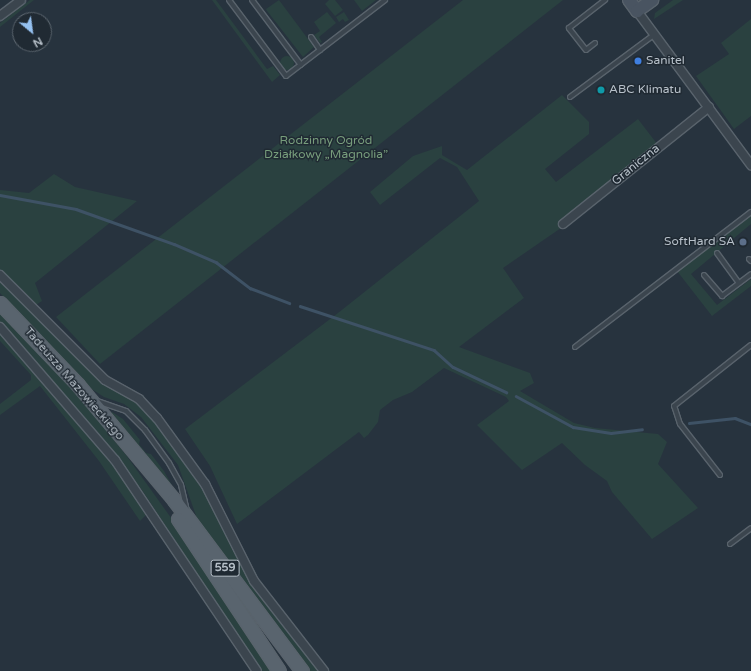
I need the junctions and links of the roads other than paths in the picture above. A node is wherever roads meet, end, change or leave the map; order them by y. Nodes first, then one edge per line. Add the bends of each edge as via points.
1 (21, 0) edge
2 (229, 0) edge
3 (252, 0) edge
4 (385, 0) edge
5 (605, 0) edge
6 (629, 0) edge
7 (652, 0) edge
8 (637, 11) junction
9 (0, 16) edge
10 (655, 33) junction
11 (311, 37) dead end
12 (595, 43) dead end
13 (320, 50) junction
14 (301, 65) junction
15 (570, 97) dead end
16 (709, 107) junction
17 (751, 165) edge
18 (751, 212) edge
19 (563, 224) dead end
20 (716, 253) dead end
21 (751, 274) edge
22 (0, 275) edge
23 (704, 275) dead end
24 (739, 283) junction
25 (0, 303) edge
26 (0, 327) edge
27 (751, 345) edge
28 (575, 347) dead end
29 (88, 398) junction
30 (145, 467) junction
31 (720, 475) dead end
32 (190, 520) junction
33 (751, 528) edge
34 (730, 544) dead end
35 (257, 671) edge
36 (279, 671) edge
37 (302, 671) edge
38 (324, 671) edge

1 - 9 street
2 - 14 lane via 286,76
3 - 14 lane
4 - 13 lane
5 - 12 lane via 569,28 586,50
6 - 8 street
7 - 8 street
8 - 10 street
10 - 15 lane
10 - 16 street
11 - 13 lane
13 - 14 lane
16 - 17 street
16 - 19 street, Graniczna
18 - 28 lane
20 - 24 lane
21 - 24 lane
22 - 38 street via 105,380 139,399 157,418 205,484 254,581
23 - 24 lane via 722,296
25 - 29 main road, Tadeusza Mazowieckiego / 559
26 - 35 street via 115,460
27 - 31 lane via 674,406 680,424
29 - 30 main road, Tadeusza Mazowieckiego / 559
29 - 32 lane via 126,411 145,430 169,463 181,485
30 - 32 main road, Tadeusza Mazowieckiego / 559
30 - 36 main road, Tadeusza Mazowieckiego / 559
32 - 37 main road, Tadeusza Mazowieckiego / 559
33 - 34 lane

